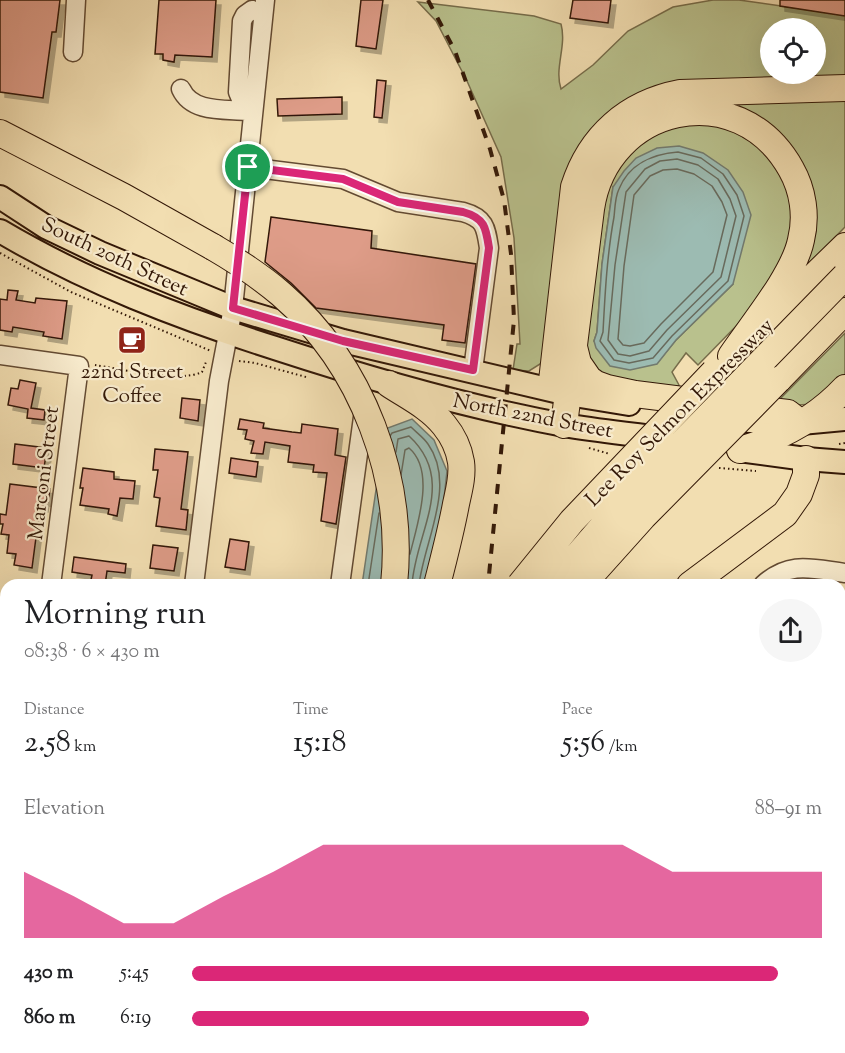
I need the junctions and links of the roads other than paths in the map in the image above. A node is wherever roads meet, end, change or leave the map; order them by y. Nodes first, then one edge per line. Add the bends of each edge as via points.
1 (76, 0) edge
2 (257, 6) edge
3 (73, 52) dead end
4 (845, 88) edge
5 (181, 89) dead end
6 (250, 111) junction
7 (0, 132) edge
8 (248, 167) junction
9 (0, 198) edge
10 (0, 214) edge
11 (37, 221) junction
12 (0, 231) edge
13 (845, 246) edge
14 (845, 276) edge
15 (233, 308) junction
16 (845, 310) edge
17 (228, 333) junction
18 (574, 347) junction
19 (0, 355) edge
20 (722, 364) junction
21 (473, 370) junction
22 (379, 381) junction
23 (845, 388) edge
24 (560, 392) junction
25 (845, 419) edge
26 (556, 423) junction
27 (801, 423) junction
28 (740, 450) junction
29 (806, 459) junction
30 (845, 462) edge
31 (845, 573) edge
32 (52, 579) edge
33 (195, 579) edge
34 (341, 579) edge
35 (394, 579) edge
36 (439, 579) edge
37 (525, 579) edge
38 (557, 579) edge
39 (587, 579) edge
40 (698, 579) edge
41 (771, 579) edge

1 - 3 street
2 - 6 street
4 - 24 highway via 680,93 640,106 606,131 586,158 574,187
5 - 6 street via 196,106
6 - 8 street
7 - 35 highway, bridge via 213,247 265,281 299,311 334,354 359,396 380,447 390,492 396,549
8 - 15 street
8 - 21 street via 343,179 398,202 463,212 482,221 489,248
9 - 11 main road, South 20th Street
10 - 11 main road
11 - 15 main road, South 20th Street via 100,253
12 - 17 main road, South 20th Street via 118,292
13 - 20 highway, Lee Roy Selmon Expressway
14 - 38 highway, bridge via 616,511
15 - 17 street
15 - 21 main road, North 22nd Street via 343,341
16 - 39 highway, bridge
17 - 22 main road, North 22nd Street
17 - 33 street
18 - 20 highway via 592,199 603,169 621,144 644,127 672,114 702,112 732,117 768,138 790,166 802,200 803,227 797,254 779,286
18 - 24 highway
18 - 27 highway via 583,371 596,384 636,394 788,413
19 - 32 street, Marconi Street via 79,366
20 - 37 highway, Lee Roy Selmon Expressway, bridge via 572,521
21 - 24 main road, North 22nd Street
22 - 26 main road, North 22nd Street
22 - 34 street
22 - 36 highway via 431,412 443,423 459,452 460,483
23 - 27 highway via 830,404
24 - 26 highway
24 - 27 main road, North 22nd Street via 735,422
25 - 27 main road, North 22nd Street
26 - 28 main road, North 22nd Street
27 - 28 highway via 768,442
27 - 29 main road
28 - 29 main road, North 22nd Street
29 - 30 main road, North 22nd Street
29 - 40 highway via 806,475 799,494 785,513
31 - 41 street via 795,567

